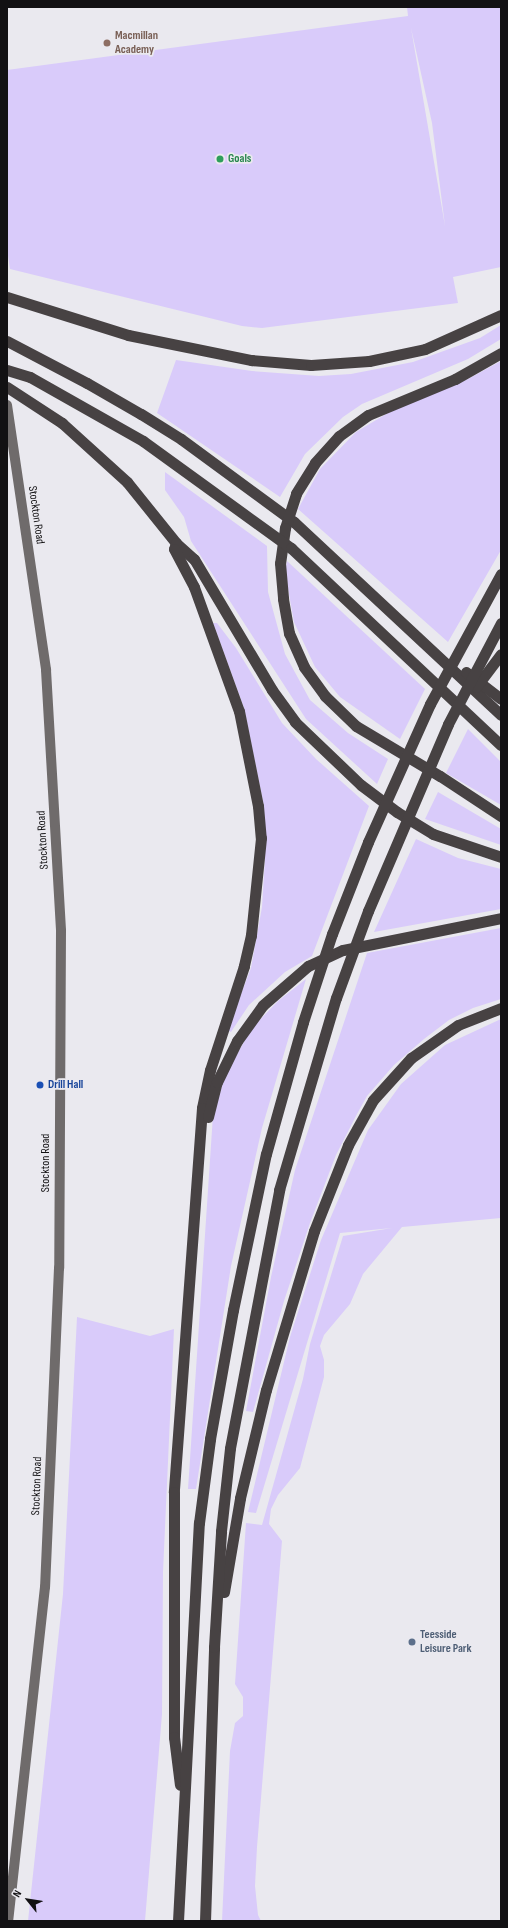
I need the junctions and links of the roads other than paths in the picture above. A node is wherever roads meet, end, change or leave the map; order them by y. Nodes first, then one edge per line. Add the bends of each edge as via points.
1 (7, 297) edge
2 (501, 315) edge
3 (7, 341) edge
4 (501, 353) edge
5 (7, 370) edge
6 (7, 387) edge
7 (7, 405) edge
8 (176, 543) junction
9 (501, 574) edge
10 (501, 623) edge
11 (407, 626) junction
12 (501, 654) edge
13 (501, 699) edge
14 (501, 715) edge
15 (448, 724) junction
16 (501, 745) edge
17 (501, 816) edge
18 (501, 857) edge
19 (501, 918) edge
20 (501, 1008) edge
21 (198, 1175) junction
22 (214, 1647) junction
23 (184, 1814) junction
24 (8, 1921) edge
25 (178, 1921) edge
26 (205, 1921) edge

1 - 2 highway via 135,336 251,360 311,365 369,362 424,349
3 - 11 highway via 87,383 181,439 294,522
4 - 17 highway via 454,379 368,415 339,436 314,463 296,494 285,528 280,563 289,633 304,667 325,696 356,726
5 - 16 highway via 30,377 143,441 291,548
6 - 8 highway via 62,423 127,482
7 - 24 main road, Stockton Road via 46,670 61,931 59,1268 45,1587
8 - 18 highway via 194,560 272,690 295,722 361,784 397,812 433,834
8 - 21 highway via 174,549 194,587 239,710 258,806 261,838 244,966 206,1085
9 - 23 highway via 430,704 372,835 332,934 279,1100 234,1302 210,1439 199,1523
10 - 15 highway
11 - 13 highway
11 - 14 highway
12 - 15 highway
15 - 22 highway via 360,933 334,1006 279,1190 230,1448 221,1531
19 - 21 highway via 361,945 325,956 292,978 263,1005 237,1041 217,1082
20 - 22 highway via 458,1025 411,1058 373,1100 348,1145 310,1244 266,1390 240,1498
21 - 23 highway via 174,1492 174,1737
22 - 26 highway
23 - 25 highway

